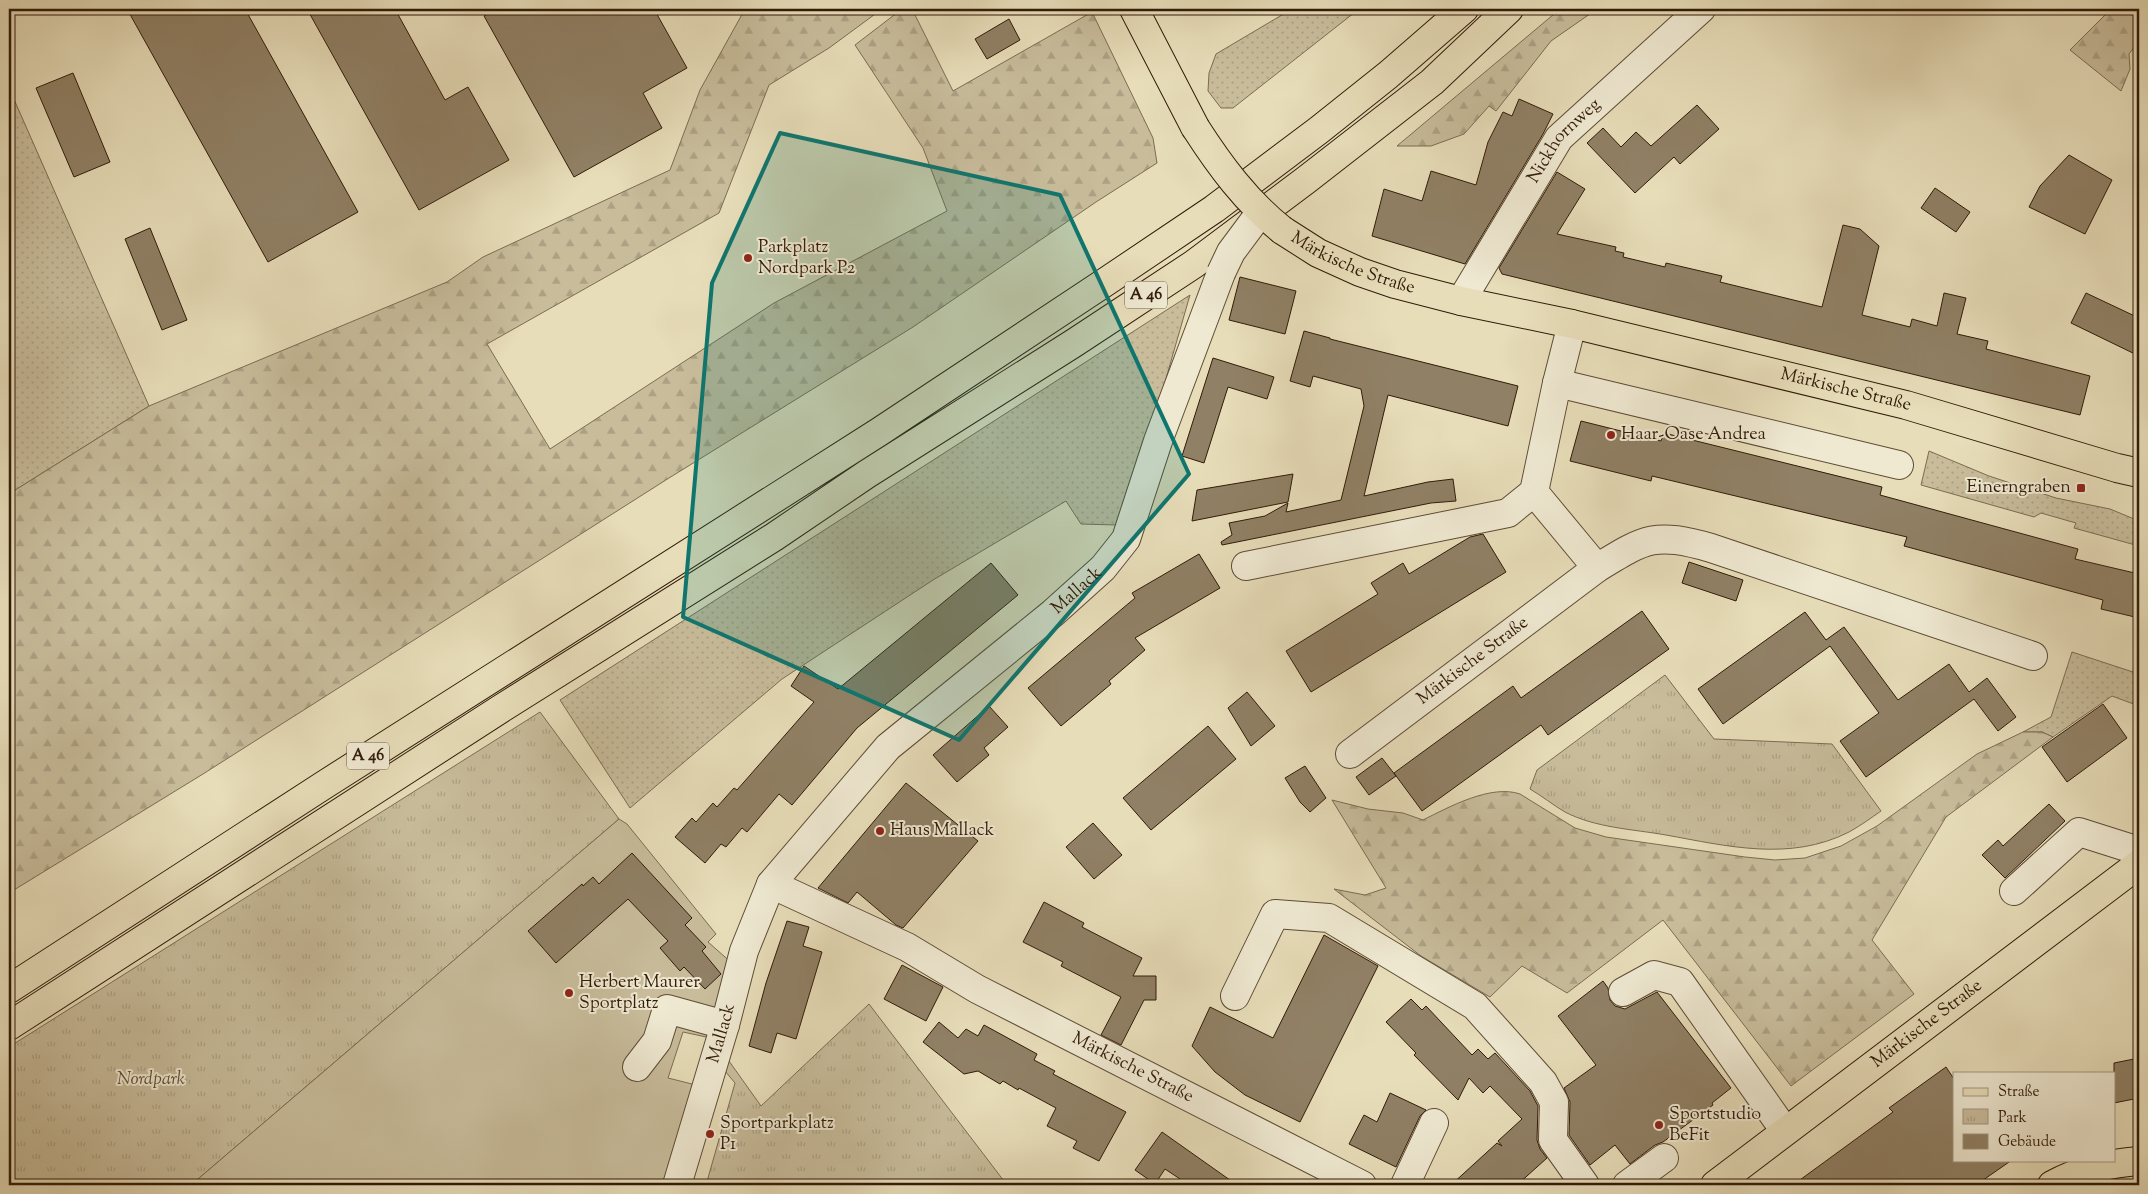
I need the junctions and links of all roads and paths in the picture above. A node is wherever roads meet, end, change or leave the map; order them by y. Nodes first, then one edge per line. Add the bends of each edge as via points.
1 (1134, 9) edge
2 (1464, 9) edge
3 (1701, 9) edge
4 (1503, 13) edge
5 (1260, 213) junction
6 (1461, 301) junction
7 (1572, 324) junction
8 (1557, 383) junction
9 (1899, 465) dead end
10 (2132, 473) edge
11 (1534, 492) junction
12 (1246, 566) dead end
13 (1597, 568) junction
14 (2033, 656) dead end
15 (1350, 754) dead end
16 (2139, 851) edge
17 (2139, 864) edge
18 (771, 884) junction
19 (2014, 891) dead end
20 (9, 989) edge
21 (1623, 992) dead end
22 (1235, 996) dead end
23 (725, 1025) junction
24 (9, 1026) edge
25 (637, 1067) dead end
26 (1434, 1124) dead end
27 (1785, 1131) junction
28 (1664, 1158) dead end
29 (2139, 1160) edge
30 (678, 1185) edge
31 (1362, 1185) edge
32 (1404, 1185) edge
33 (1585, 1185) edge
34 (1627, 1185) edge
35 (1715, 1185) edge
36 (2052, 1185) edge

1 - 5 main road, Märkische Straße, bridge via 1195,127 1239,190
2 - 20 main road, A 46 via 1388,75 1214,209 878,432 324,784
3 - 6 street, Nickhornweg via 1559,138
4 - 24 main road, A 46 via 1432,82 1194,264
5 - 6 main road, Märkische Straße, bridge via 1318,253 1360,272
5 - 18 street, Mallack, bridge via 1231,252 1221,273 1158,441 1126,540 1103,568 1053,612 888,747
6 - 7 main road, Märkische Straße
7 - 8 street
7 - 10 main road, Märkische Straße via 1906,405
8 - 9 street
8 - 11 street
11 - 12 street via 1508,513
11 - 13 street
13 - 14 street, Märkische Straße via 1633,546 1656,539 1678,539
13 - 15 street, Märkische Straße
16 - 19 street via 2078,832
17 - 27 main road, Märkische Straße
18 - 23 street, Mallack via 744,951
18 - 31 street, Märkische Straße via 907,947 976,989
21 - 27 street via 1654,975 1680,982
22 - 33 street via 1275,914 1329,918 1475,1006 1543,1082 1554,1102 1553,1140
23 - 25 street via 667,1009 657,1041
23 - 30 street, Mallack
26 - 32 street
27 - 35 main road, Märkische Straße
28 - 34 street
29 - 36 main road via 2093,1169

